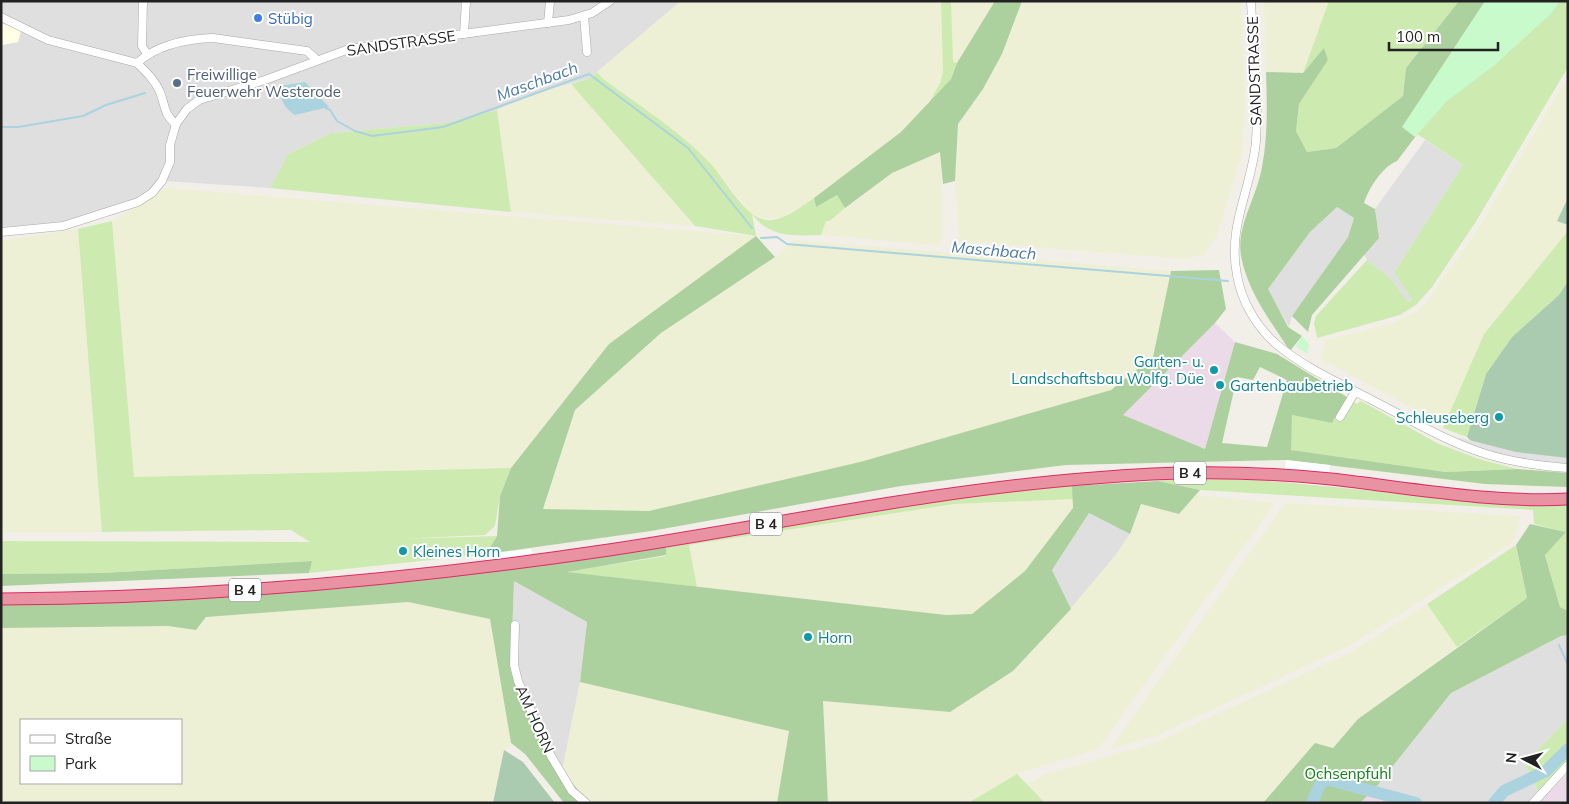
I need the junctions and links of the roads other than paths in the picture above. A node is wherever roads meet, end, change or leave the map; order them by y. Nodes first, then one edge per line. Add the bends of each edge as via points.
1 (143, 1) edge
2 (466, 1) edge
3 (550, 1) edge
4 (610, 1) edge
5 (1251, 1) edge
6 (584, 16) junction
7 (1, 17) edge
8 (548, 23) junction
9 (464, 34) junction
10 (587, 52) dead end
11 (147, 54) junction
12 (317, 60) junction
13 (137, 63) junction
14 (176, 124) junction
15 (1, 232) edge
16 (1355, 392) junction
17 (1340, 417) dead end
18 (1568, 468) edge
19 (1328, 475) junction
20 (1568, 493) edge
21 (1568, 499) edge
22 (487, 563) junction
23 (1, 592) edge
24 (1, 599) edge
25 (515, 624) dead end
26 (1566, 767) edge
27 (586, 803) edge
28 (1533, 803) edge

1 - 11 street via 142,46
2 - 9 street
3 - 8 street
4 - 6 street, SANDSTRASSE
5 - 16 street, SANDSTRASSE via 1256,141 1235,230 1236,267 1242,293 1255,319 1274,342 1304,364
6 - 8 street, SANDSTRASSE
6 - 10 street
7 - 13 street via 48,40
8 - 9 street, SANDSTRASSE
9 - 12 street, SANDSTRASSE via 379,43
11 - 12 street via 186,41 213,38 307,51
11 - 13 street
12 - 14 street, SANDSTRASSE via 199,100
13 - 14 street via 151,77 167,116
14 - 15 street via 170,145 170,162 162,181 145,198 63,226
16 - 17 street
16 - 18 street, SANDSTRASSE via 1484,454 1516,462
19 - 20 highway, B 4 via 1503,491
19 - 21 highway, B 4 via 1484,496
19 - 22 highway, B 4 via 1174,466 1018,478 918,491
22 - 23 highway, B 4 via 244,583
22 - 24 highway, B 4 via 341,582 226,591
25 - 27 street, AM HORN via 514,665 518,681 551,756 572,791
26 - 28 street

